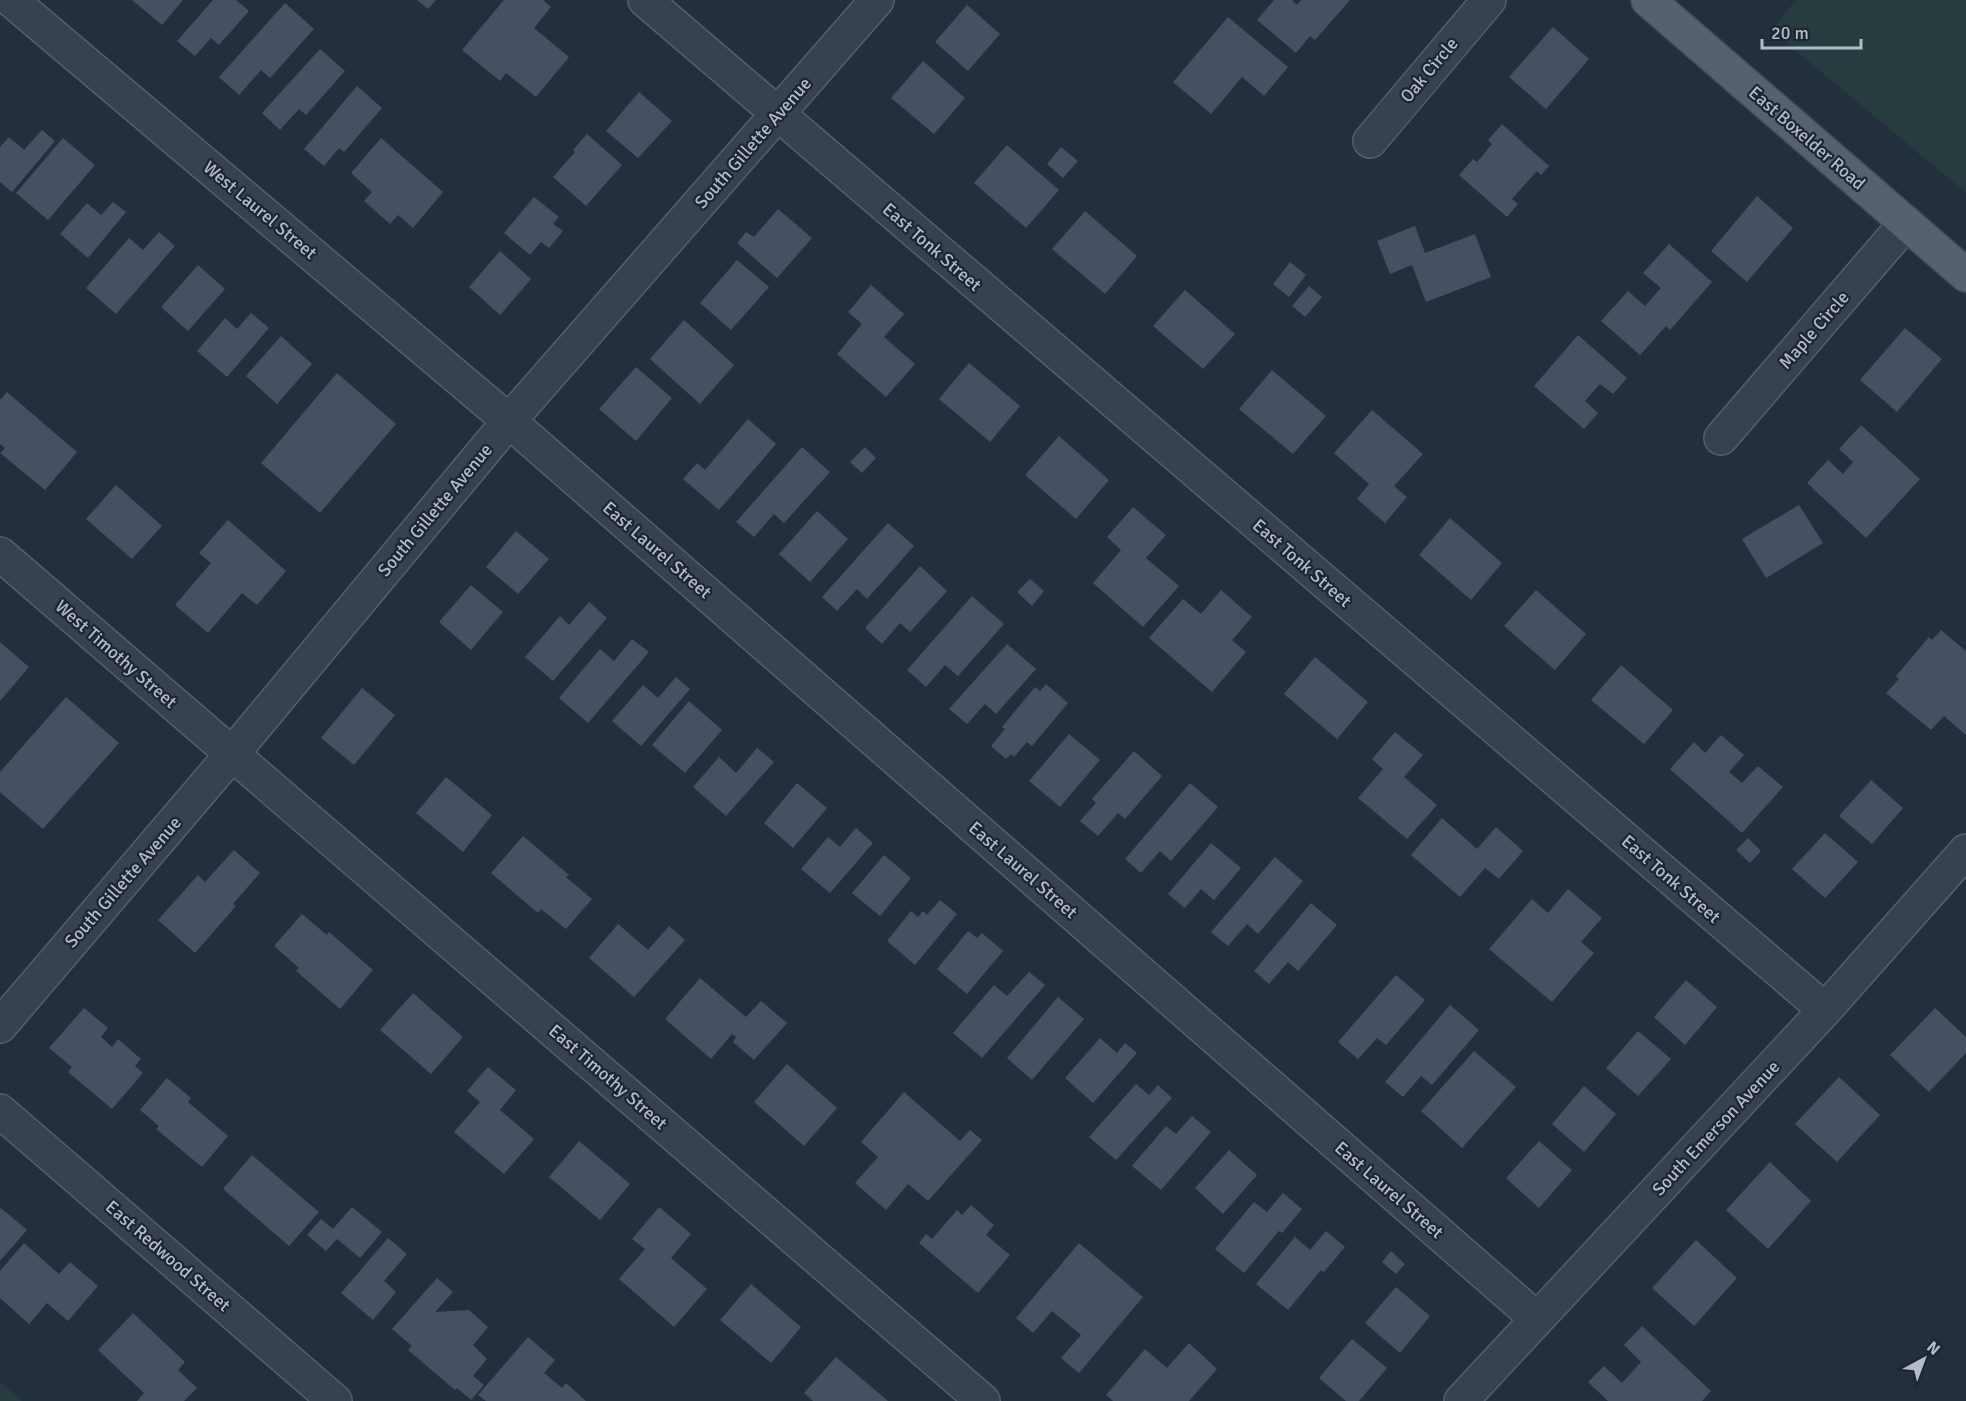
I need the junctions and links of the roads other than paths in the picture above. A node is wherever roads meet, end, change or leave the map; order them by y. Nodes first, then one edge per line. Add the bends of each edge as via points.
1 (11, 0) edge
2 (645, 0) edge
3 (877, 0) edge
4 (1488, 0) edge
5 (1648, 0) edge
6 (778, 115) junction
7 (1370, 141) dead end
8 (1906, 223) junction
9 (1966, 275) edge
10 (509, 421) junction
11 (1721, 438) dead end
12 (0, 554) edge
13 (232, 754) junction
14 (1966, 851) edge
15 (1825, 1010) junction
16 (0, 1026) edge
17 (0, 1111) edge
18 (1537, 1319) junction
19 (324, 1397) edge
20 (983, 1401) edge
21 (1461, 1401) edge

1 - 10 street, West Laurel Street
2 - 6 street, East Tonk Street
3 - 6 street, South Gillette Avenue
4 - 7 street, Oak Circle
5 - 8 main road, East Boxelder Road
6 - 10 street, South Gillette Avenue
6 - 15 street, East Tonk Street
8 - 9 main road, East Boxelder Road
8 - 11 street, Maple Circle
10 - 13 street, South Gillette Avenue
10 - 18 street, East Laurel Street
12 - 13 street, West Timothy Street
13 - 16 street, South Gillette Avenue
13 - 20 street, East Timothy Street
14 - 15 street, South Emerson Avenue
15 - 18 street, South Emerson Avenue
17 - 19 street, East Redwood Street
18 - 21 street, South Emerson Avenue

